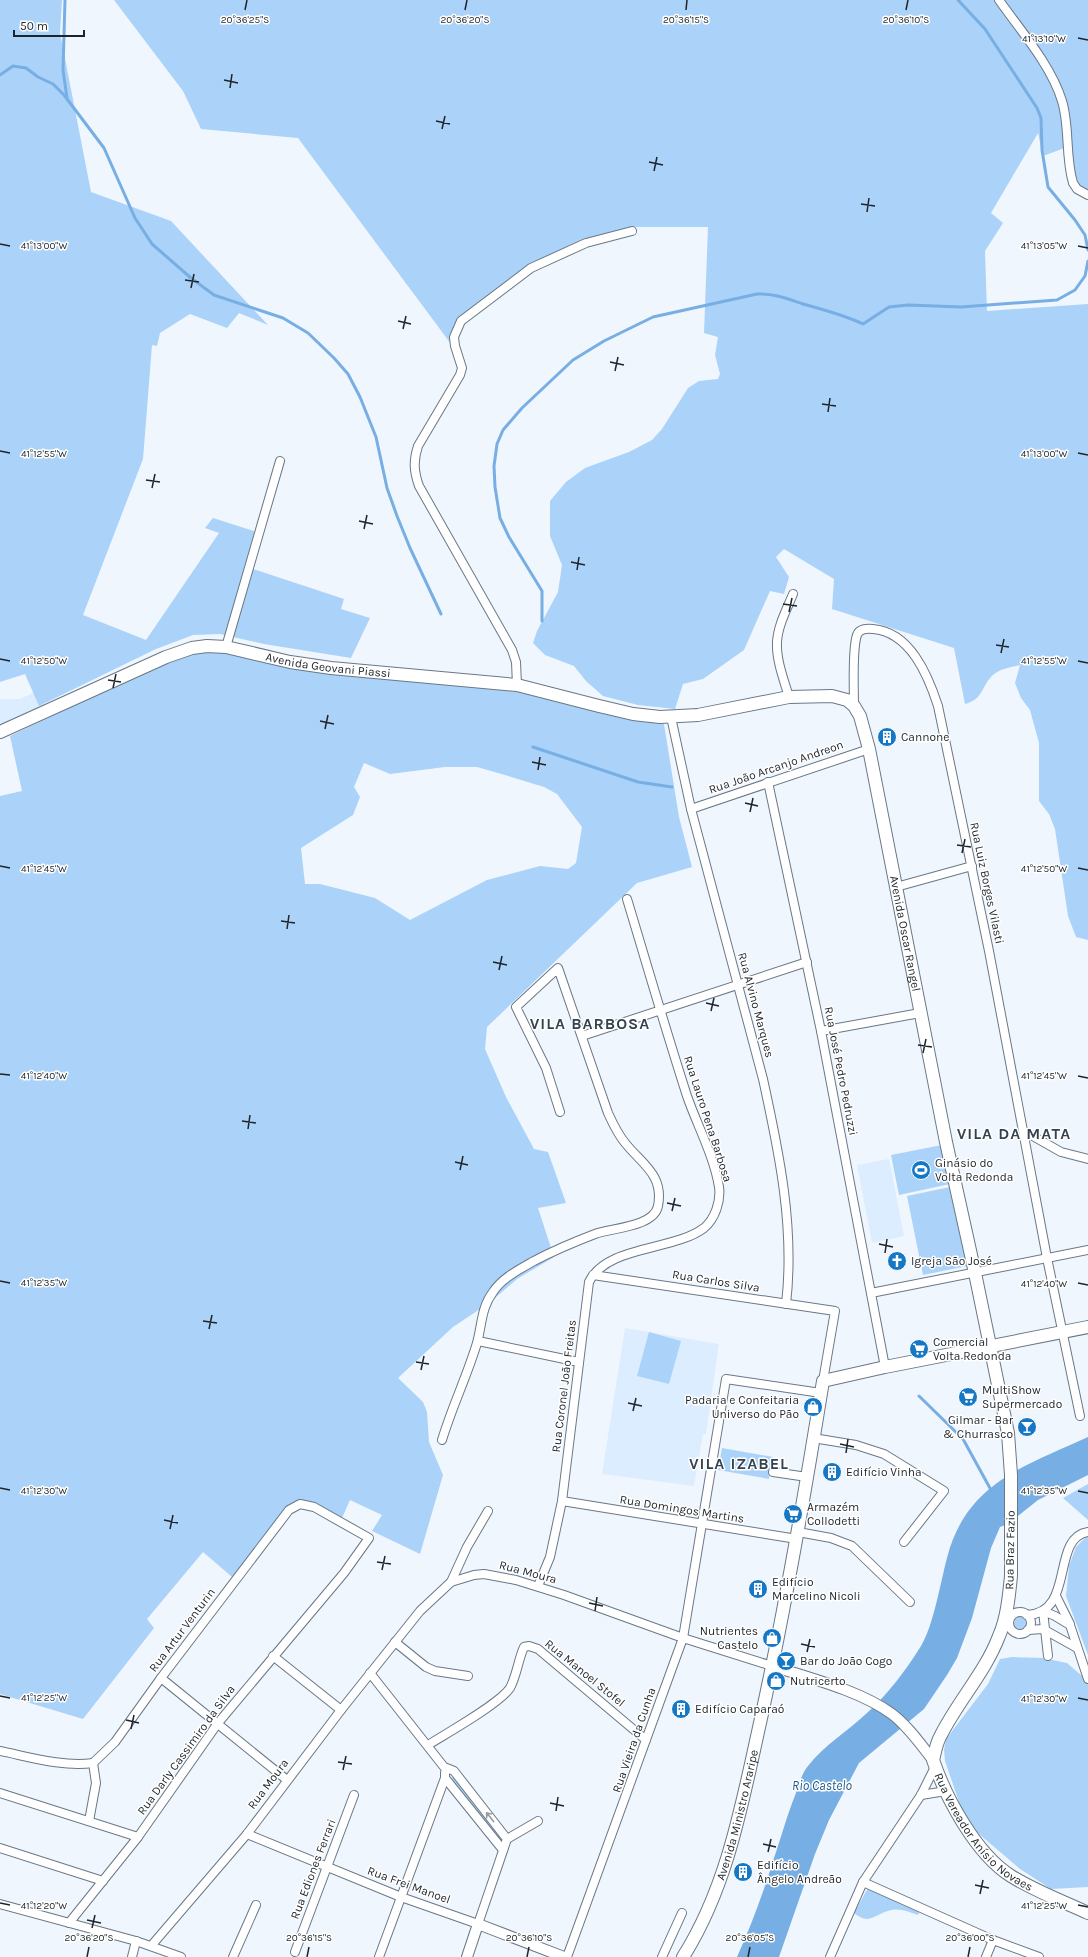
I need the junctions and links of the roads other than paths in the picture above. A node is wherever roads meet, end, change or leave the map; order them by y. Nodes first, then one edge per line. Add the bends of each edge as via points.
1 (999, 0) edge
2 (1088, 195) edge
3 (632, 231) dead end
4 (280, 461) dead end
5 (793, 594) dead end
6 (226, 647) junction
7 (516, 685) junction
8 (789, 697) junction
9 (854, 706) junction
10 (671, 717) junction
11 (0, 732) edge
12 (869, 749) junction
13 (768, 782) junction
14 (691, 809) junction
15 (972, 866) junction
16 (896, 887) junction
17 (627, 899) dead end
18 (807, 962) junction
19 (738, 984) junction
20 (660, 1009) junction
21 (920, 1013) junction
22 (821, 1031) junction
23 (582, 1036) junction
24 (560, 1112) dead end
25 (1024, 1131) junction
26 (1088, 1159) edge
27 (1088, 1250) edge
28 (1047, 1258) junction
29 (975, 1273) junction
30 (593, 1275) junction
31 (871, 1292) junction
32 (786, 1304) junction
33 (1088, 1327) edge
34 (1061, 1332) junction
35 (478, 1341) junction
36 (990, 1346) junction
37 (579, 1362) junction
38 (885, 1366) junction
39 (822, 1381) junction
40 (821, 1393) junction
41 (1080, 1416) dead end
42 (813, 1438) junction
43 (442, 1440) dead end
44 (773, 1472) dead end
45 (807, 1477) junction
46 (562, 1501) junction
47 (488, 1510) dead end
48 (702, 1525) junction
49 (1088, 1532) edge
50 (798, 1535) junction
51 (369, 1538) joint
52 (904, 1542) dead end
53 (451, 1582) junction
54 (538, 1586) junction
55 (1056, 1596) junction
56 (910, 1602) dead end
57 (1042, 1611) junction
58 (1009, 1613) junction
59 (1027, 1615) junction
60 (1070, 1625) junction
61 (1011, 1629) junction
62 (1028, 1630) junction
63 (1046, 1630) junction
64 (999, 1637) junction
65 (683, 1638) junction
66 (395, 1642) junction
67 (1077, 1648) junction
68 (273, 1656) junction
69 (1048, 1656) dead end
70 (772, 1666) junction
71 (370, 1673) junction
72 (468, 1676) dead end
73 (161, 1678) junction
74 (1088, 1679) edge
75 (341, 1710) junction
76 (218, 1723) junction
77 (646, 1740) junction
78 (428, 1746) junction
79 (0, 1751) edge
80 (93, 1763) junction
81 (934, 1764) junction
82 (444, 1767) junction
83 (445, 1778) junction
84 (287, 1780) junction
85 (946, 1791) junction
86 (0, 1793) edge
87 (354, 1795) dead end
88 (921, 1795) junction
89 (89, 1821) junction
90 (538, 1821) dead end
91 (247, 1834) junction
92 (138, 1837) junction
93 (507, 1839) junction
94 (0, 1848) edge
95 (503, 1850) junction
96 (327, 1868) junction
97 (103, 1880) junction
98 (863, 1882) junction
99 (401, 1898) junction
100 (0, 1904) edge
101 (256, 1905) dead end
102 (682, 1913) dead end
103 (1088, 1913) edge
104 (69, 1923) junction
105 (478, 1924) junction
106 (993, 1940) junction
107 (136, 1941) junction
108 (151, 1946) junction
109 (295, 1952) dead end
110 (132, 1957) edge
111 (181, 1957) edge
112 (234, 1957) edge
113 (379, 1957) edge
114 (467, 1957) edge
115 (564, 1957) edge
116 (567, 1957) edge
117 (662, 1957) edge
118 (683, 1957) edge
119 (830, 1957) edge
120 (986, 1957) edge
121 (1039, 1957) edge

1 - 2 street via 1054,80 1062,102 1073,183
3 - 7 street via 586,243 531,268 461,321 454,337 462,368 418,446 415,456 415,475 419,486 512,650 516,662
4 - 6 street
5 - 8 street via 780,624 777,642 779,662
6 - 7 main road, Avenida Geovani Piassi via 290,662 330,668
6 - 11 main road, Avenida Geovani Piassi via 192,648 166,657
7 - 10 main road, Avenida Geovani Piassi via 633,714
8 - 9 main road via 832,696 847,700
8 - 10 main road via 698,715
9 - 12 main road, Avenida Oscar Rangel via 860,716
9 - 15 street, Rua Luiz Borges Vilasti via 857,634 871,628 882,630 906,646 925,670 932,687
10 - 14 street, Rua Alvino Marques
12 - 13 street, Rua João Arcanjo Andreon
12 - 16 main road, Avenida Oscar Rangel
13 - 14 street, Rua João Arcanjo Andreon
13 - 18 street, Rua José Pedro Pedruzzi
14 - 19 street, Rua Alvino Marques
15 - 16 street
15 - 25 street, Rua Luiz Borges Vilasti
16 - 21 main road, Avenida Oscar Rangel
17 - 20 street, Rua Lauro Pena Barbosa
18 - 19 street
18 - 22 street, Rua José Pedro Pedruzzi
19 - 20 street
19 - 32 street, Rua Alvino Marques via 763,1079 784,1185 788,1240
20 - 23 street
20 - 30 street, Rua Lauro Pena Barbosa via 687,1096 716,1174 719,1188 716,1211 704,1228 690,1236 619,1258
21 - 22 street
21 - 29 main road, Avenida Oscar Rangel
22 - 31 street, Rua José Pedro Pedruzzi
23 - 24 street via 558,968 516,1007 546,1068
23 - 35 street via 613,1125 627,1145 648,1165 655,1177 658,1207 655,1213 644,1221 597,1233 534,1261 509,1277 494,1290 487,1301 480,1321
25 - 26 street via 1061,1152
25 - 28 street, Rua Luiz Borges Vilasti
27 - 28 street
28 - 29 street
28 - 34 street, Rua Luiz Borges Vilasti
29 - 31 street
29 - 36 main road, Avenida Oscar Rangel
30 - 32 street, Rua Carlos Silva
30 - 37 street, Rua Coronel João Freitas via 589,1282
31 - 38 street, Rua José Pedro Pedruzzi
32 - 39 street, Rua Carlos Silva via 835,1311
33 - 34 main road
34 - 36 main road
34 - 41 street, Rua Luiz Borges Vilasti
35 - 37 street
35 - 43 street
36 - 38 main road
36 - 58 main road, Rua Braz Fazio via 1008,1433 1011,1474
37 - 46 street, Rua Coronel João Freitas
38 - 39 main road
39 - 40 main road, Avenida Ministro Araripe
40 - 42 main road, Avenida Ministro Araripe
40 - 48 street, Rua Vieira da Cunha via 726,1379
42 - 45 main road, Avenida Ministro Araripe
42 - 52 street via 856,1445 884,1454 944,1491
44 - 45 street
45 - 50 main road, Avenida Ministro Araripe
46 - 48 street, Rua Domingos Martins
46 - 54 street, Rua Coronel João Freitas via 550,1557
47 - 53 street
48 - 50 street, Rua Domingos Martins
48 - 65 street, Rua Vieira da Cunha
49 - 55 street via 1080,1533 1071,1543
50 - 56 street, Rua Domingos Martins via 831,1538 852,1546
50 - 70 main road, Avenida Ministro Araripe
51 - 68 street, Rua Darly Cassimiro da Silva via 344,1573
51 - 73 street, Rua Artur Venturin via 314,1507 300,1504 289,1510
53 - 54 street, Rua Moura via 484,1574
53 - 66 street, Rua Moura via 420,1611
54 - 65 street, Rua Moura
55 - 57 street
55 - 60 street
57 - 59 street via 1036,1615
57 - 60 street
57 - 63 street
58 - 59 street
58 - 61 street
58 - 64 main road, Rua Braz Fazio
59 - 62 street via 1030,1623
60 - 67 street
61 - 62 street via 1019,1634
61 - 64 street
62 - 63 street
63 - 67 street
63 - 69 street
64 - 81 main road, Rua Braz Fazio via 939,1738
65 - 70 street, Rua Moura
65 - 77 street, Rua Vieira da Cunha
66 - 71 street, Rua Moura
66 - 72 street via 426,1667 435,1671
67 - 74 street
68 - 75 street
68 - 76 street, Rua Darly Cassimiro da Silva
70 - 81 street, Rua Moura via 871,1701 893,1715 910,1732
70 - 118 main road, Avenida Ministro Araripe via 739,1816 724,1868 709,1909
71 - 75 street, Rua Moura
71 - 78 street
73 - 76 street
73 - 80 street, Rua Artur Venturin via 115,1742
75 - 84 street, Rua Moura
76 - 84 street
76 - 92 street, Rua Darly Cassimiro da Silva
77 - 78 street, Rua Manoel Stofel via 538,1649 529,1646 524,1647 508,1690
77 - 116 street, Rua Vieira da Cunha
78 - 82 street
79 - 80 street via 64,1764
80 - 89 street via 96,1783
81 - 85 main road, Rua Vereador Anísio Novaes
81 - 88 street
82 - 83 street
93 -> 82 street via 454,1771
83 - 95 street
83 - 99 street
84 - 91 street, Rua Moura
85 - 88 street
85 - 103 main road, Rua Vereador Anísio Novaes via 963,1823 998,1867 1032,1887
86 - 89 street
87 - 96 street, Rua Ediones Ferrari
88 - 98 street
89 - 92 street
90 - 93 street
91 - 96 street, Rua Frei Manoel
91 - 108 street, Rua Moura
92 - 97 street, Rua Darly Cassimiro da Silva
93 - 95 street
94 - 97 street
95 - 105 street
96 - 99 street, Rua Frei Manoel
96 - 109 street, Rua Ediones Ferrari
97 - 104 street, Rua Darly Cassimiro da Silva
98 - 106 street
98 - 119 street
99 - 105 street, Rua Frei Manoel
99 - 113 street
100 - 104 street
101 - 112 street
102 - 117 street
104 - 107 street
105 - 114 street
105 - 115 street, Rua Frei Manoel
106 - 120 street
106 - 121 street
107 - 108 street
107 - 110 street
108 - 111 street

